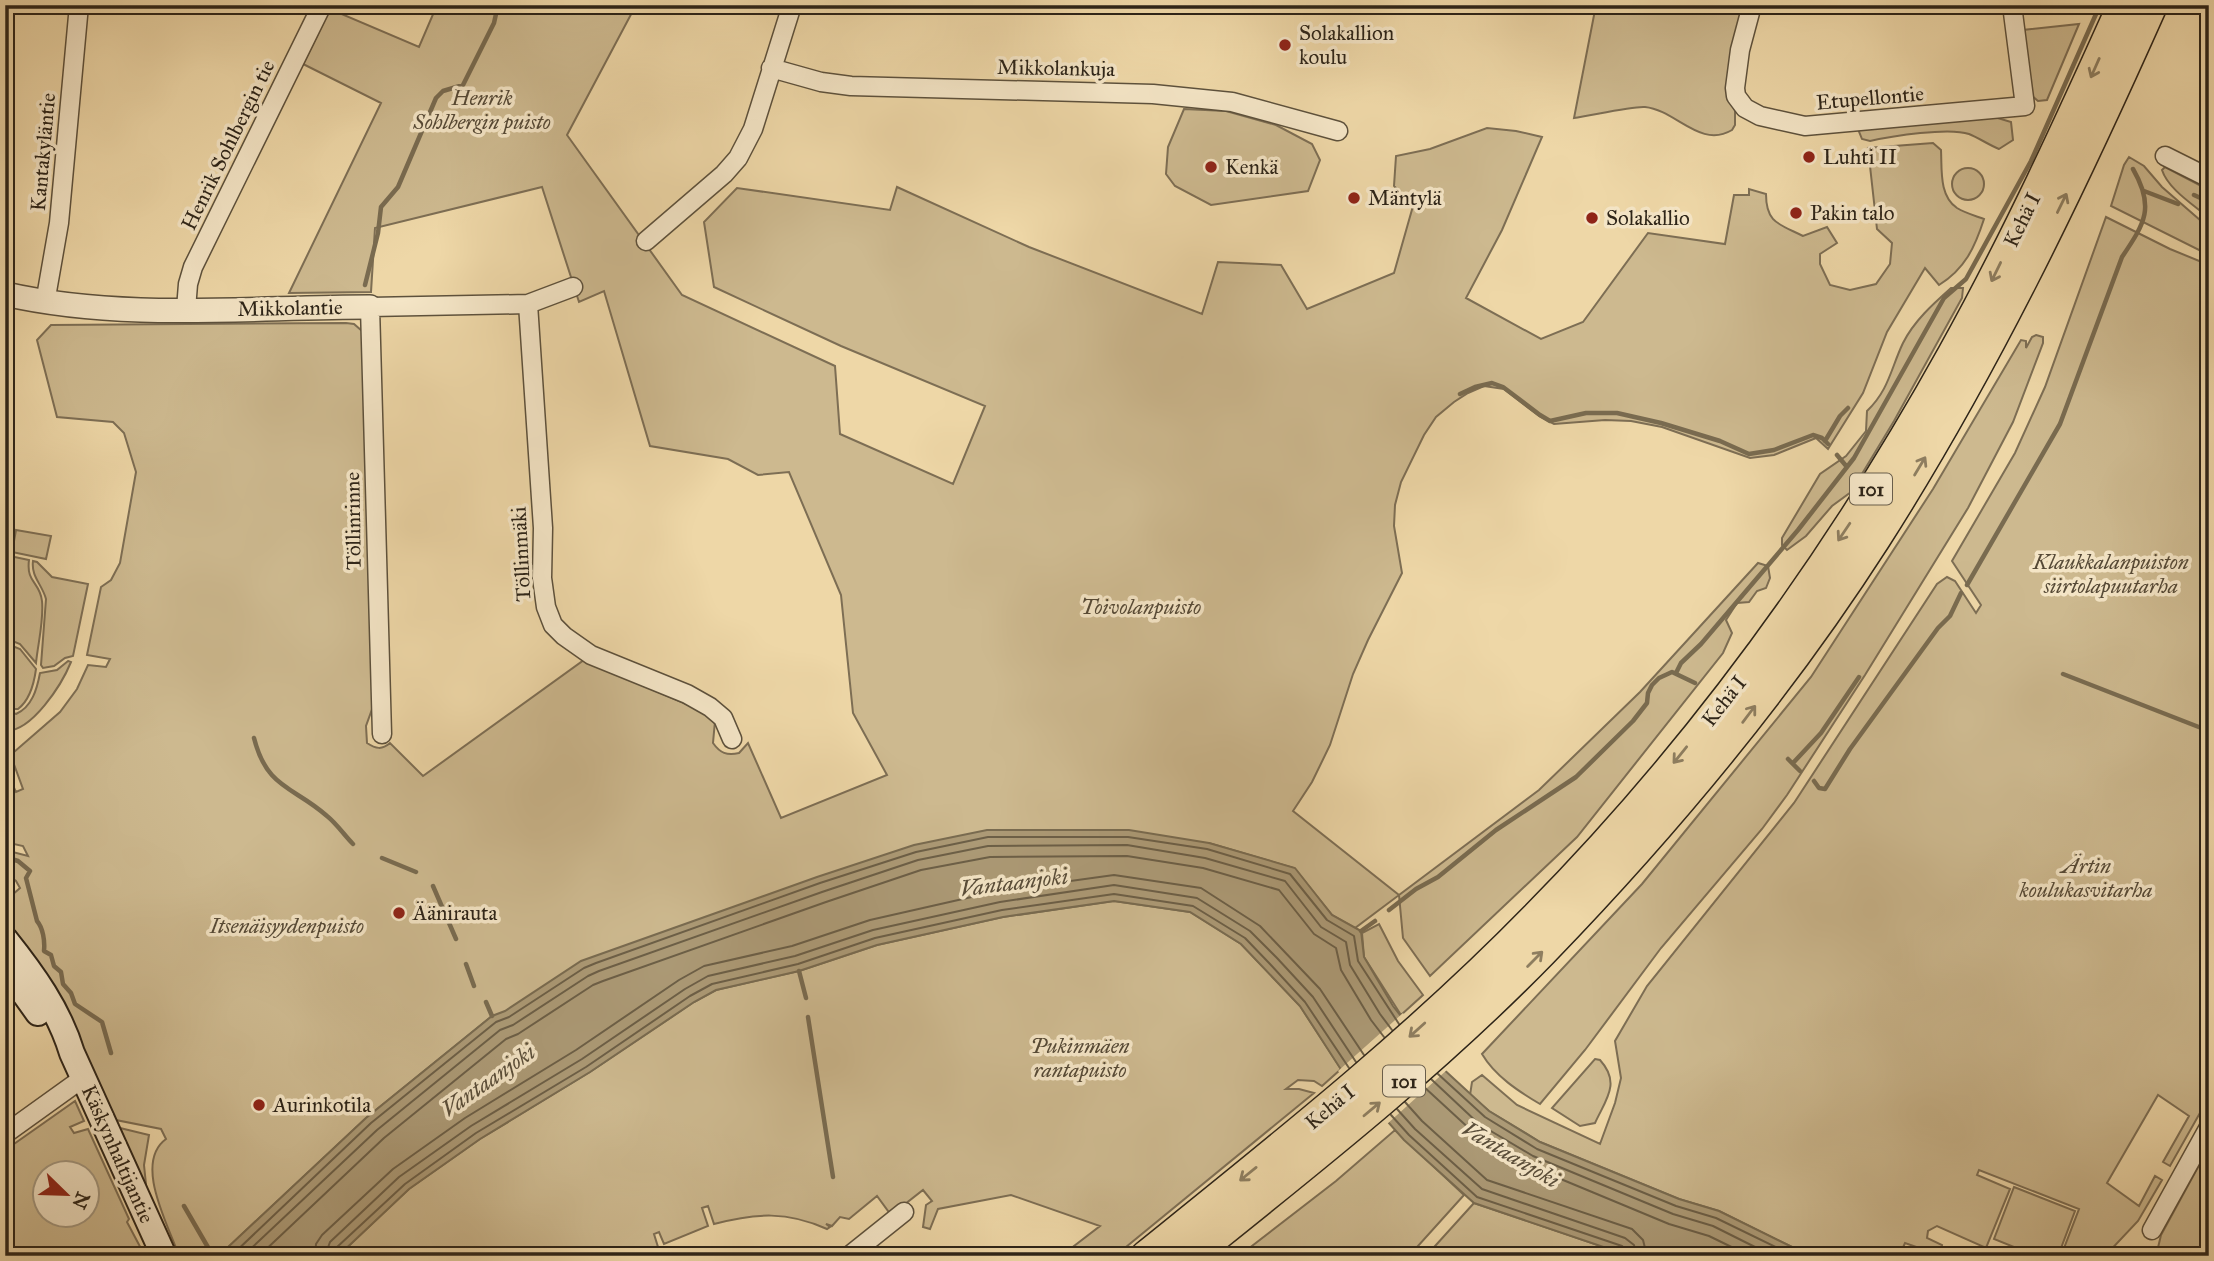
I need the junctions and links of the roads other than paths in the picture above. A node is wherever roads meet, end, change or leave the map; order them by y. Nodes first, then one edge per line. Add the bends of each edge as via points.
1 (79, 5) edge
2 (322, 5) edge
3 (792, 5) edge
4 (1752, 5) edge
5 (2012, 5) edge
6 (2123, 5) edge
7 (2152, 5) edge
8 (771, 68) junction
9 (1338, 131) dead end
10 (2165, 156) dead end
11 (2209, 178) edge
12 (646, 241) dead end
13 (573, 288) dead end
14 (5, 294) edge
15 (45, 303) junction
16 (528, 304) junction
17 (370, 307) junction
18 (186, 309) junction
19 (382, 734) dead end
20 (732, 739) dead end
21 (5, 939) edge
22 (5, 967) edge
23 (1477, 995) junction
24 (72, 1053) junction
25 (83, 1078) junction
26 (2209, 1127) edge
27 (5, 1134) edge
28 (1310, 1142) junction
29 (905, 1212) dead end
30 (2152, 1230) dead end
31 (164, 1256) edge
32 (849, 1256) edge
33 (1146, 1256) edge
34 (1191, 1256) edge

1 - 15 street, Kantakyläntie via 59,223
2 - 18 street, Henrik Sohlbergin tie via 193,267
3 - 8 street
4 - 5 street, Etupellontie via 1740,50 1736,96 1760,116 1805,126 2025,106
6 -> 23 highway, Kehä I / 101 via 1985,295 1917,417 1848,526 1750,667 1654,787 1536,918
23 -> 7 highway, Kehä I / 101 via 1598,893 1675,806 1804,641 1874,541 1947,422 2009,308
8 - 9 street, Mikkolankuja via 850,86 1110,92 1232,102
8 - 12 street via 753,129 732,167
10 - 11 street
13 - 16 street, Mikkolantie
14 - 15 street, Mikkolantie
15 - 18 street, Mikkolantie
16 - 17 street, Mikkolantie
16 - 20 street, Töllinmäki via 543,528 542,578 553,625 591,654 710,707 723,718
17 - 18 street, Mikkolantie
17 - 19 street, Töllinrinne
21 - 24 main road, Käskynhaltijantie via 48,998
22 - 24 main road, Käskynhaltijantie via 52,1034
23 - 28 highway, Kehä I / 101
24 - 25 main road, Käskynhaltijantie
25 - 27 street
25 - 31 main road, Käskynhaltijantie
26 - 30 street
28 -> 33 highway, Kehä I / 101
28 - 34 highway, Kehä I / 101
29 - 32 street

